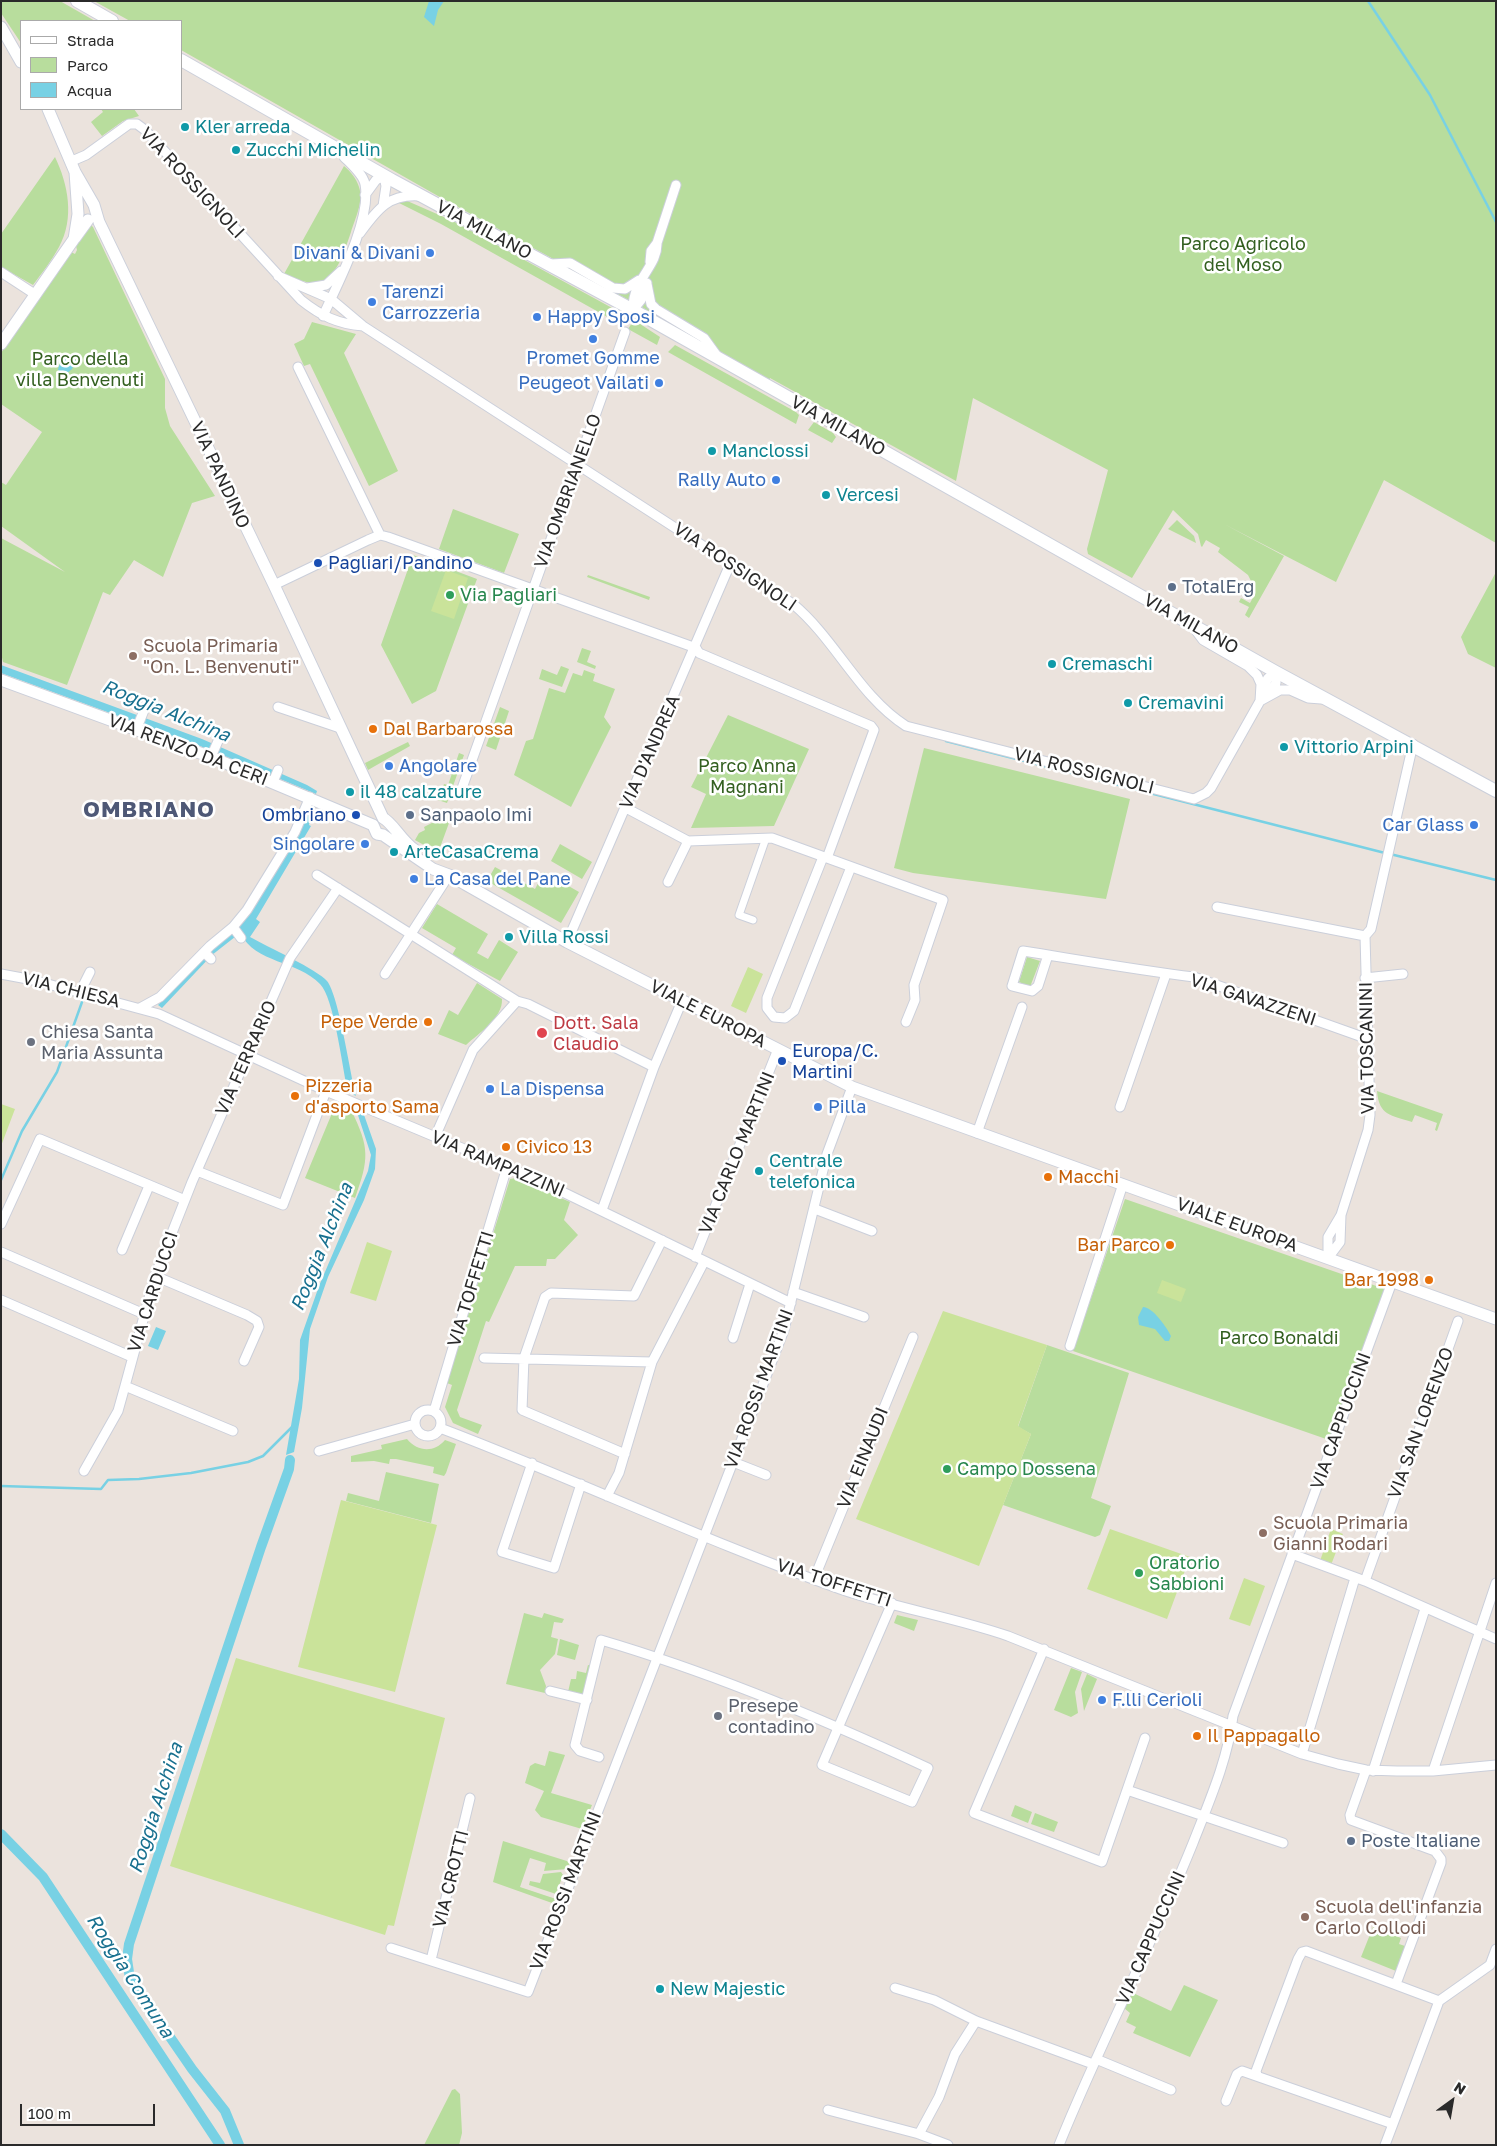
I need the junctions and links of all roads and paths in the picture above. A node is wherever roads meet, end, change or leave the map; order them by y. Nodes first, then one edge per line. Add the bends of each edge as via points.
1 (77, 1) edge
2 (110, 20) edge
3 (1, 27) edge
4 (20, 60) edge
5 (182, 61) edge
6 (48, 110) edge
7 (333, 146) junction
8 (74, 167) junction
9 (384, 176) junction
10 (676, 186) dead end
11 (365, 195) junction
12 (420, 196) junction
13 (383, 206) junction
14 (89, 214) junction
15 (358, 235) junction
16 (346, 262) junction
17 (547, 264) junction
18 (1, 272) edge
19 (278, 276) junction
20 (644, 279) junction
21 (303, 288) junction
22 (36, 295) junction
23 (331, 299) junction
24 (633, 310) junction
25 (323, 316) junction
26 (363, 326) junction
27 (625, 332) dead end
28 (1, 344) edge
29 (721, 360) junction
30 (298, 367) dead end
31 (578, 464) junction
32 (380, 535) junction
33 (731, 562) junction
34 (274, 585) junction
35 (533, 589) junction
36 (1190, 624) junction
37 (696, 648) junction
38 (1276, 672) junction
39 (1, 680) edge
40 (1263, 697) junction
41 (1328, 700) junction
42 (147, 703) dead end
43 (278, 707) dead end
44 (138, 727) junction
45 (340, 728) junction
46 (218, 741) dead end
47 (1413, 744) junction
48 (211, 757) junction
49 (278, 770) dead end
50 (273, 782) junction
51 (461, 791) dead end
52 (1496, 791) edge
53 (310, 797) junction
54 (626, 808) junction
55 (382, 826) junction
56 (766, 838) junction
57 (688, 841) junction
58 (825, 858) junction
59 (851, 867) junction
60 (317, 875) dead end
61 (449, 875) junction
62 (668, 882) dead end
63 (338, 888) junction
64 (1217, 908) dead end
65 (753, 920) dead end
66 (232, 927) junction
67 (411, 935) junction
68 (1365, 936) junction
69 (241, 938) dead end
70 (567, 942) junction
71 (204, 952) junction
72 (1048, 955) junction
73 (211, 960) dead end
74 (90, 972) dead end
75 (1, 974) edge
76 (385, 974) dead end
77 (1166, 974) junction
78 (1403, 974) dead end
79 (1365, 978) junction
80 (80, 992) junction
81 (517, 1001) junction
82 (682, 1001) junction
83 (1022, 1007) dead end
84 (140, 1008) junction
85 (906, 1022) dead end
86 (1368, 1039) junction
87 (778, 1049) junction
88 (248, 1055) junction
89 (654, 1067) junction
90 (852, 1086) junction
91 (326, 1091) junction
92 (1120, 1107) dead end
93 (977, 1133) junction
94 (436, 1137) junction
95 (508, 1167) junction
96 (197, 1170) junction
97 (1123, 1184) junction
98 (149, 1186) junction
99 (185, 1200) junction
100 (814, 1209) junction
101 (602, 1210) junction
102 (1, 1224) edge
103 (872, 1231) dead end
104 (662, 1240) junction
105 (122, 1250) dead end
106 (1, 1252) edge
107 (695, 1257) junction
108 (1328, 1258) junction
109 (704, 1262) junction
110 (155, 1276) junction
111 (1392, 1282) junction
112 (750, 1284) junction
113 (793, 1292) junction
114 (1, 1300) edge
115 (791, 1303) junction
116 (144, 1314) junction
117 (864, 1317) dead end
118 (1496, 1319) edge
119 (1458, 1321) dead end
120 (913, 1337) dead end
121 (733, 1338) dead end
122 (1070, 1346) dead end
123 (132, 1358) junction
124 (484, 1358) dead end
125 (524, 1358) junction
126 (244, 1361) dead end
127 (652, 1362) junction
128 (125, 1386) junction
129 (434, 1411) junction
130 (415, 1424) junction
131 (440, 1428) junction
132 (233, 1431) dead end
133 (319, 1451) dead end
134 (625, 1454) junction
135 (733, 1462) junction
136 (532, 1463) junction
137 (84, 1471) dead end
138 (766, 1475) dead end
139 (581, 1484) junction
140 (607, 1496) junction
141 (704, 1537) junction
142 (1292, 1554) junction
143 (1355, 1578) junction
144 (814, 1579) junction
145 (1365, 1581) junction
146 (1496, 1583) edge
147 (892, 1603) junction
148 (1425, 1609) junction
149 (1478, 1631) junction
150 (1496, 1639) edge
151 (1044, 1650) junction
152 (656, 1656) junction
153 (550, 1691) dead end
154 (587, 1700) junction
155 (1232, 1725) junction
156 (839, 1727) junction
157 (1144, 1738) dead end
158 (1302, 1754) junction
159 (599, 1757) dead end
160 (1496, 1765) edge
161 (1370, 1770) junction
162 (1433, 1771) junction
163 (1127, 1790) junction
164 (470, 1798) dead end
165 (1204, 1815) junction
166 (1283, 1843) dead end
167 (391, 1948) dead end
168 (1496, 1949) edge
169 (431, 1960) junction
170 (1396, 1984) junction
171 (895, 1988) dead end
172 (1439, 2001) junction
173 (976, 2021) junction
174 (1095, 2062) junction
175 (1257, 2075) junction
176 (1171, 2090) dead end
177 (1226, 2101) dead end
178 (828, 2110) dead end
179 (1393, 2124) junction
180 (919, 2134) junction
181 (948, 2145) edge
182 (1059, 2145) edge
183 (1385, 2145) edge

1 - 2 main road
3 - 4 street
5 - 7 main road, VIA MILANO
6 - 8 street, VIA PANDINO
7 - 9 main road, VIA MILANO
7 - 11 street via 353,165 365,183
8 - 14 street, VIA PANDINO
8 - 14 street, VIA PANDINO
8 - 19 street, VIA ROSSIGNOLI via 129,124 137,124
9 - 11 street via 376,180
9 - 12 main road, VIA MILANO
9 - 13 street
10 - 20 street via 657,243 657,253
11 - 15 street
12 - 13 street via 395,197
12 - 17 main road, VIA MILANO
13 - 15 street
14 - 22 street
14 - 34 street, VIA PANDINO
15 - 16 street
16 - 21 street via 326,285
16 - 23 street
17 - 20 street via 570,263 613,288 625,289
17 - 24 main road, VIA MILANO
18 - 22 street
19 - 21 street, VIA ROSSIGNOLI
19 - 25 street, VIA ROSSIGNOLI via 301,300
20 - 24 street via 632,296
20 - 29 street via 651,304 704,338
21 - 23 street, VIA ROSSIGNOLI
22 - 28 street
23 - 25 street
23 - 26 street, VIA ROSSIGNOLI
24 - 29 main road, VIA MILANO
25 - 26 street, VIA ROSSIGNOLI via 342,324
26 - 31 street, VIA ROSSIGNOLI
27 - 31 street, VIA OMBRIANELLO
29 - 36 main road, VIA MILANO
30 - 32 street
31 - 33 street, VIA ROSSIGNOLI
31 - 35 street, VIA OMBRIANELLO
32 - 34 street
32 - 35 street
33 - 37 street, VIA D'ANDREA
33 - 40 street, VIA ROSSIGNOLI via 805,614 890,716 922,731 1194,799 1211,788
34 - 45 street, VIA PANDINO
35 - 37 street
35 - 51 street, VIA OMBRIANELLO
36 - 38 main road, VIA MILANO
36 - 40 street via 1203,640 1248,666 1257,675
37 - 54 street, VIA D'ANDREA
37 - 58 street via 699,653 874,730
38 - 40 street, VIA ROSSIGNOLI via 1268,678
38 - 41 main road, VIA MILANO
39 - 44 street, VIA RENZO DA CERI
40 - 41 street via 1280,690 1290,690 1308,698
41 - 47 main road, VIA MILANO
42 - 44 street
43 - 45 street
44 - 48 street, VIA RENZO DA CERI
45 - 55 street, VIA PANDINO
46 - 48 street
47 - 52 main road, VIA MILANO
47 - 68 street, VIA TOSCANINI via 1371,929
48 - 50 street, VIA RENZO DA CERI
49 - 50 street
50 - 53 street, VIA RENZO DA CERI
53 - 55 street, VIA RENZO DA CERI
53 - 66 street via 295,832 247,910
54 - 57 street
54 - 70 street, VIA D'ANDREA
55 - 61 street, VIALE EUROPA
56 - 57 street
56 - 58 street
56 - 65 street via 739,915
57 - 62 street
58 - 59 street
58 - 59 street via 767,998 767,1008 774,1017 785,1018 794,1011
59 - 85 street via 943,900 914,985 915,1000
60 - 63 street
61 - 67 street
61 - 70 street, VIALE EUROPA
63 - 67 street
63 - 88 street, VIA FERRARIO via 287,966
64 - 68 street
66 - 69 street
66 - 71 street
67 - 76 street
67 - 81 street
68 - 79 street, VIA TOSCANINI
70 - 82 street, VIALE EUROPA
71 - 73 street
71 - 84 street via 160,997
72 - 72 street, VIA GAVAZZENI via 1023,951 1012,986 1032,991 1038,986
72 - 77 street, VIA GAVAZZENI
74 - 80 street
75 - 80 street, VIA CHIESA
77 - 86 street, VIA GAVAZZENI via 1194,977
77 - 92 street
78 - 79 street
79 - 86 street, VIA TOSCANINI
80 - 84 street, VIA CHIESA
81 - 89 street
81 - 94 street via 473,1050
82 - 87 street, VIALE EUROPA
82 - 89 street
83 - 93 street
84 - 88 street, VIA RAMPAZZINI
86 - 108 street, VIA TOSCANINI via 1368,1130 1341,1215 1328,1237
87 - 90 street, VIALE EUROPA
87 - 107 street, VIA CARLO MARTINI
88 - 91 street, VIA RAMPAZZINI
88 - 96 street, VIA FERRARIO
89 - 101 street
90 - 93 street, VIALE EUROPA
90 - 100 street, VIA ROSSI MARTINI via 827,1154
91 - 94 street, VIA RAMPAZZINI
91 - 96 street via 284,1205
93 - 97 street, VIALE EUROPA
94 - 95 street, VIA RAMPAZZINI
95 - 101 street, VIA RAMPAZZINI
95 - 129 street, VIA TOFFETTI
96 - 99 street, VIA FERRARIO
97 - 108 street, VIALE EUROPA
97 - 122 street
98 - 99 street
98 - 102 street via 40,1139
98 - 105 street
99 - 110 street, VIA CARDUCCI
100 - 103 street
100 - 113 street, VIA ROSSI MARTINI
101 - 104 street, VIA RAMPAZZINI
104 - 107 street, VIA RAMPAZZINI
104 - 125 street via 634,1296 551,1294 545,1297
106 - 116 street
107 - 109 street, VIA RAMPAZZINI
108 - 111 street, VIALE EUROPA
109 - 112 street, VIA RAMPAZZINI
109 - 127 street, VIA CARLO MARTINI
110 - 116 street, VIA CARDUCCI
110 - 126 street via 254,1318 259,1327
111 - 118 street, VIALE EUROPA
111 - 142 street, VIA CAPPUCCINI
112 - 115 street, VIA RAMPAZZINI
112 - 121 street
113 - 115 street, VIA ROSSI MARTINI
113 - 117 street
114 - 123 street
115 - 135 street, VIA ROSSI MARTINI via 784,1330
116 - 123 street, VIA CARDUCCI
119 - 145 street, VIA SAN LORENZO
120 - 144 street, VIA EINAUDI
123 - 128 street, VIA CARDUCCI
124 - 125 street
125 - 127 street
125 - 134 street via 522,1410
127 - 134 street, VIA CARLO MARTINI
128 - 132 street
128 - 137 street, VIA CARDUCCI via 118,1412
129 - 130 street via 419,1413
129 - 131 street via 441,1420
130 - 131 street via 418,1432 426,1436 435,1434
130 - 133 street
131 - 136 street, VIA TOFFETTI
134 - 140 street, VIA CARLO MARTINI
135 - 138 street
135 - 141 street, VIA ROSSI MARTINI
136 - 139 street, VIA TOFFETTI
136 - 139 street via 502,1552 554,1568
139 - 140 street, VIA TOFFETTI
140 - 141 street, VIA TOFFETTI
141 - 144 street, VIA TOFFETTI
141 - 152 street, VIA ROSSI MARTINI
142 - 143 street
142 - 155 street, VIA CAPPUCCINI
143 - 145 street
143 - 158 street
144 - 147 street, VIA TOFFETTI
145 - 148 street
146 - 149 street
147 - 151 street, VIA TOFFETTI via 980,1626
147 - 156 street
148 - 149 street
148 - 161 street
149 - 150 street
149 - 162 street
151 - 155 street, VIA TOFFETTI
151 - 163 street via 974,1813 1102,1862
152 - 154 street via 601,1640
152 - 156 street
152 - 169 street, VIA ROSSI MARTINI via 528,1992
153 - 154 street
154 - 159 street via 576,1745 580,1751
155 - 158 street, VIA TOFFETTI
155 - 165 street, VIA CAPPUCCINI
156 - 156 street via 822,1764 912,1802 928,1768
157 - 163 street
158 - 161 street, VIA TOFFETTI
160 - 162 street, VIA TOFFETTI
161 - 162 street, VIA TOFFETTI
161 - 170 street via 1350,1815 1351,1820 1435,1851 1441,1864
163 - 165 street
164 - 169 street, VIA CROTTI
165 - 166 street
165 - 174 street, VIA CAPPUCCINI via 1165,1913
167 - 169 street, VIA ROSSI MARTINI
168 - 172 street via 1490,1965
170 - 172 street
170 - 175 street via 1302,1952
171 - 173 street via 934,2000
172 - 179 street
173 - 174 street
173 - 180 street via 955,2054 939,2097
174 - 176 street
174 - 182 street, VIA CAPPUCCINI
175 - 177 street via 1239,2072
175 - 179 street
178 - 180 street
179 - 183 street
180 - 181 street

